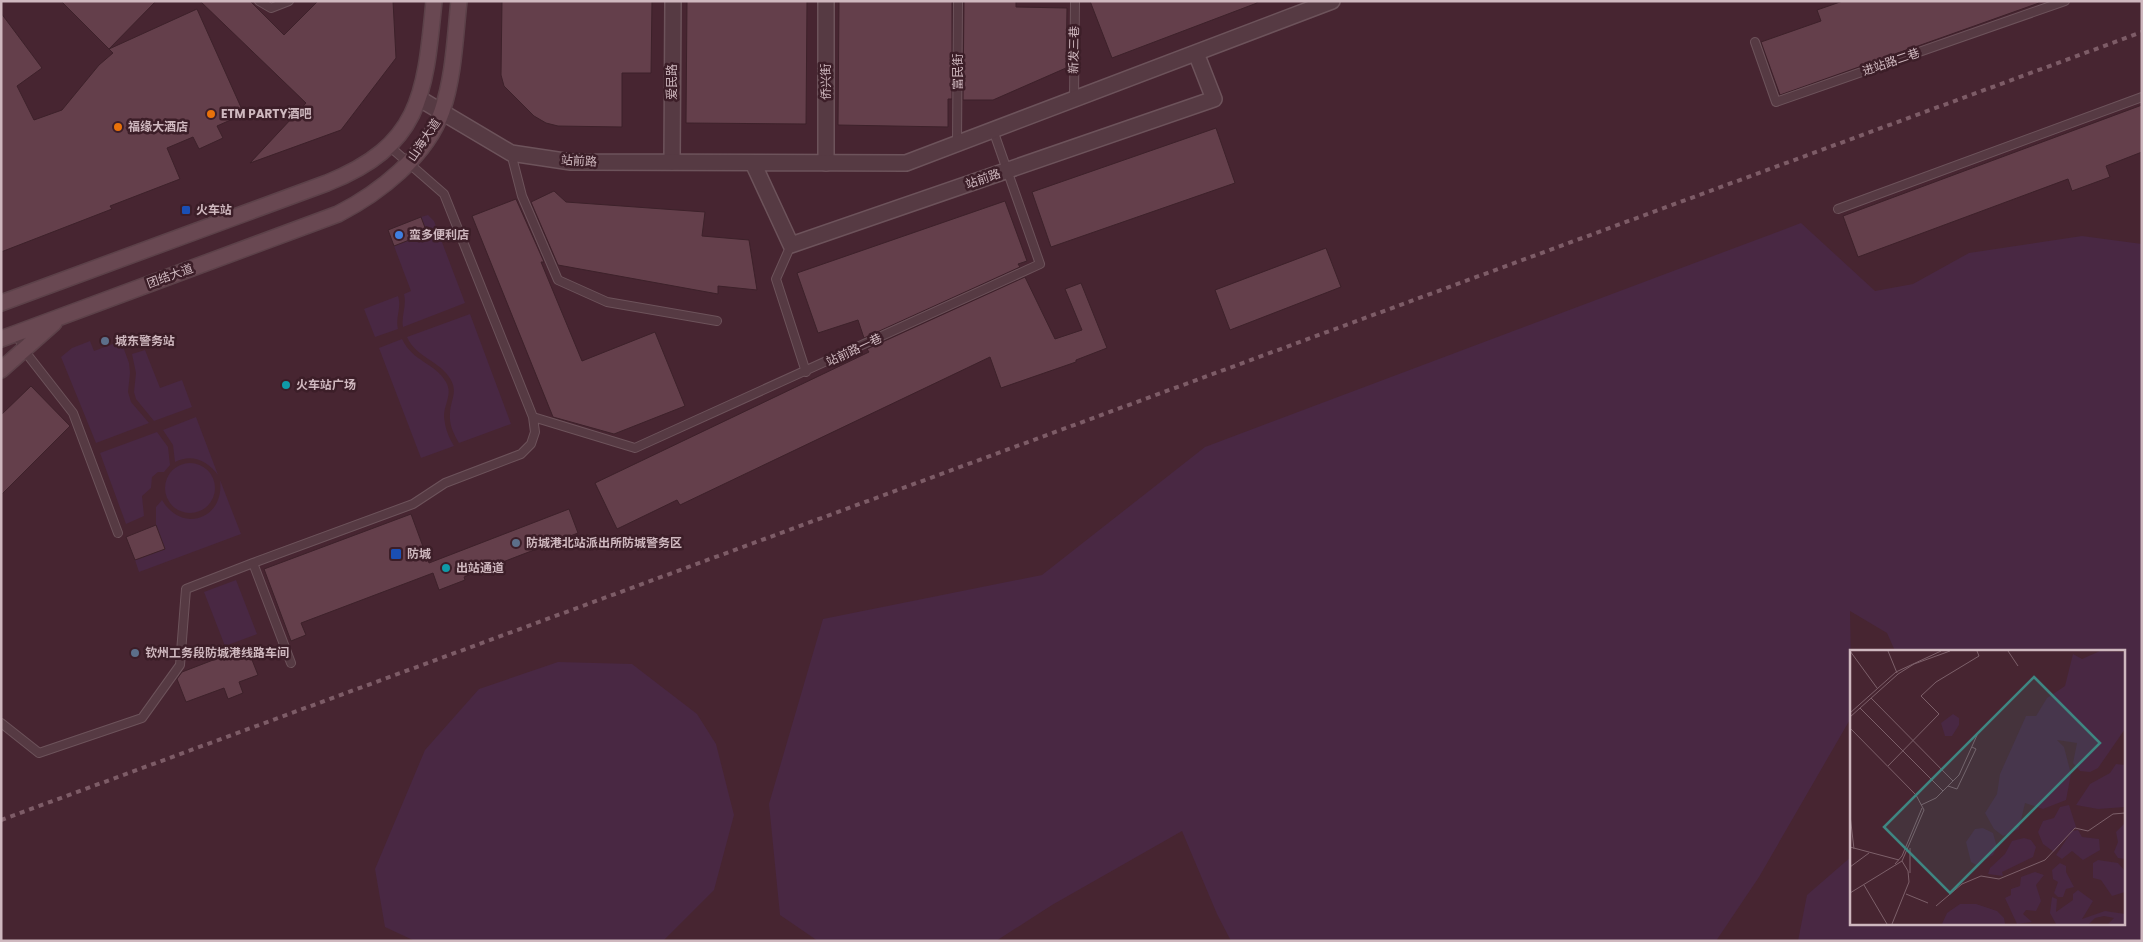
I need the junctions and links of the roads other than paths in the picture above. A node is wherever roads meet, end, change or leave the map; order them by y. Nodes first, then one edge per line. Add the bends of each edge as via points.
1 (259, 1) edge
2 (289, 1) edge
3 (434, 1) edge
4 (459, 1) edge
5 (673, 1) edge
6 (826, 1) edge
7 (958, 1) edge
8 (1075, 1) edge
9 (1332, 1) edge
10 (2065, 1) edge
11 (1755, 42) dead end
12 (1196, 53) junction
13 (2142, 97) edge
14 (420, 99) junction
15 (1074, 99) junction
16 (442, 112) junction
17 (993, 130) junction
18 (958, 143) junction
19 (389, 146) junction
20 (511, 153) junction
21 (672, 162) junction
22 (408, 163) junction
23 (753, 163) junction
24 (826, 163) junction
25 (1007, 171) junction
26 (1838, 209) dead end
27 (338, 214) joint
28 (791, 245) junction
29 (1, 303) edge
30 (62, 316) junction
31 (717, 321) dead end
32 (17, 333) junction
33 (1, 338) edge
34 (23, 348) junction
35 (1, 370) edge
36 (806, 372) junction
37 (533, 417) junction
38 (118, 533) dead end
39 (253, 563) junction
40 (291, 663) dead end
41 (1, 724) edge

1 - 2 lane via 271,8
3 - 14 main road, 山海大道 via 428,62
4 - 16 main road, 山海大道 via 453,66
5 - 21 street, 爱民路
6 - 24 street, 侨兴街
7 - 18 lane, 富民街
8 - 15 lane, 新发三巷
9 - 12 street, 站前路
10 - 11 lane, 进站路二巷 via 1776,102
12 - 15 street, 站前路
12 - 25 street, 站前路 via 1214,100
13 - 26 lane
14 - 16 street, 站前路
14 - 19 main road, 山海大道 via 403,130
15 - 17 street, 站前路
16 - 20 street, 站前路
16 - 22 main road, 山海大道
17 - 18 street, 站前路
17 - 25 lane, 站前路一巷
18 - 24 street, 站前路 via 906,163
19 - 22 lane
19 - 29 main road, 山海大道 via 361,168 327,183
20 - 21 street, 站前路 via 571,162
20 - 31 lane via 522,196 558,280 607,302
21 - 23 street, 站前路
22 - 27 main road, 山海大道 via 376,192
22 - 37 lane via 444,194
23 - 24 street, 站前路
23 - 28 street
25 - 28 street, 站前路
25 - 36 lane, 站前路一巷 via 1040,264
27 - 30 main road, 团结大道
28 - 36 lane via 776,279
30 - 32 main road, 团结大道
30 - 34 main road
32 - 33 main road, 团结大道
32 - 34 lane
34 - 35 main road
34 - 38 lane via 73,413
36 - 37 lane, 站前路一巷 via 635,448
37 - 39 lane via 535,432 531,444 521,454 445,483 413,504
39 - 40 lane
39 - 41 lane via 186,589 180,665 142,718 39,753

